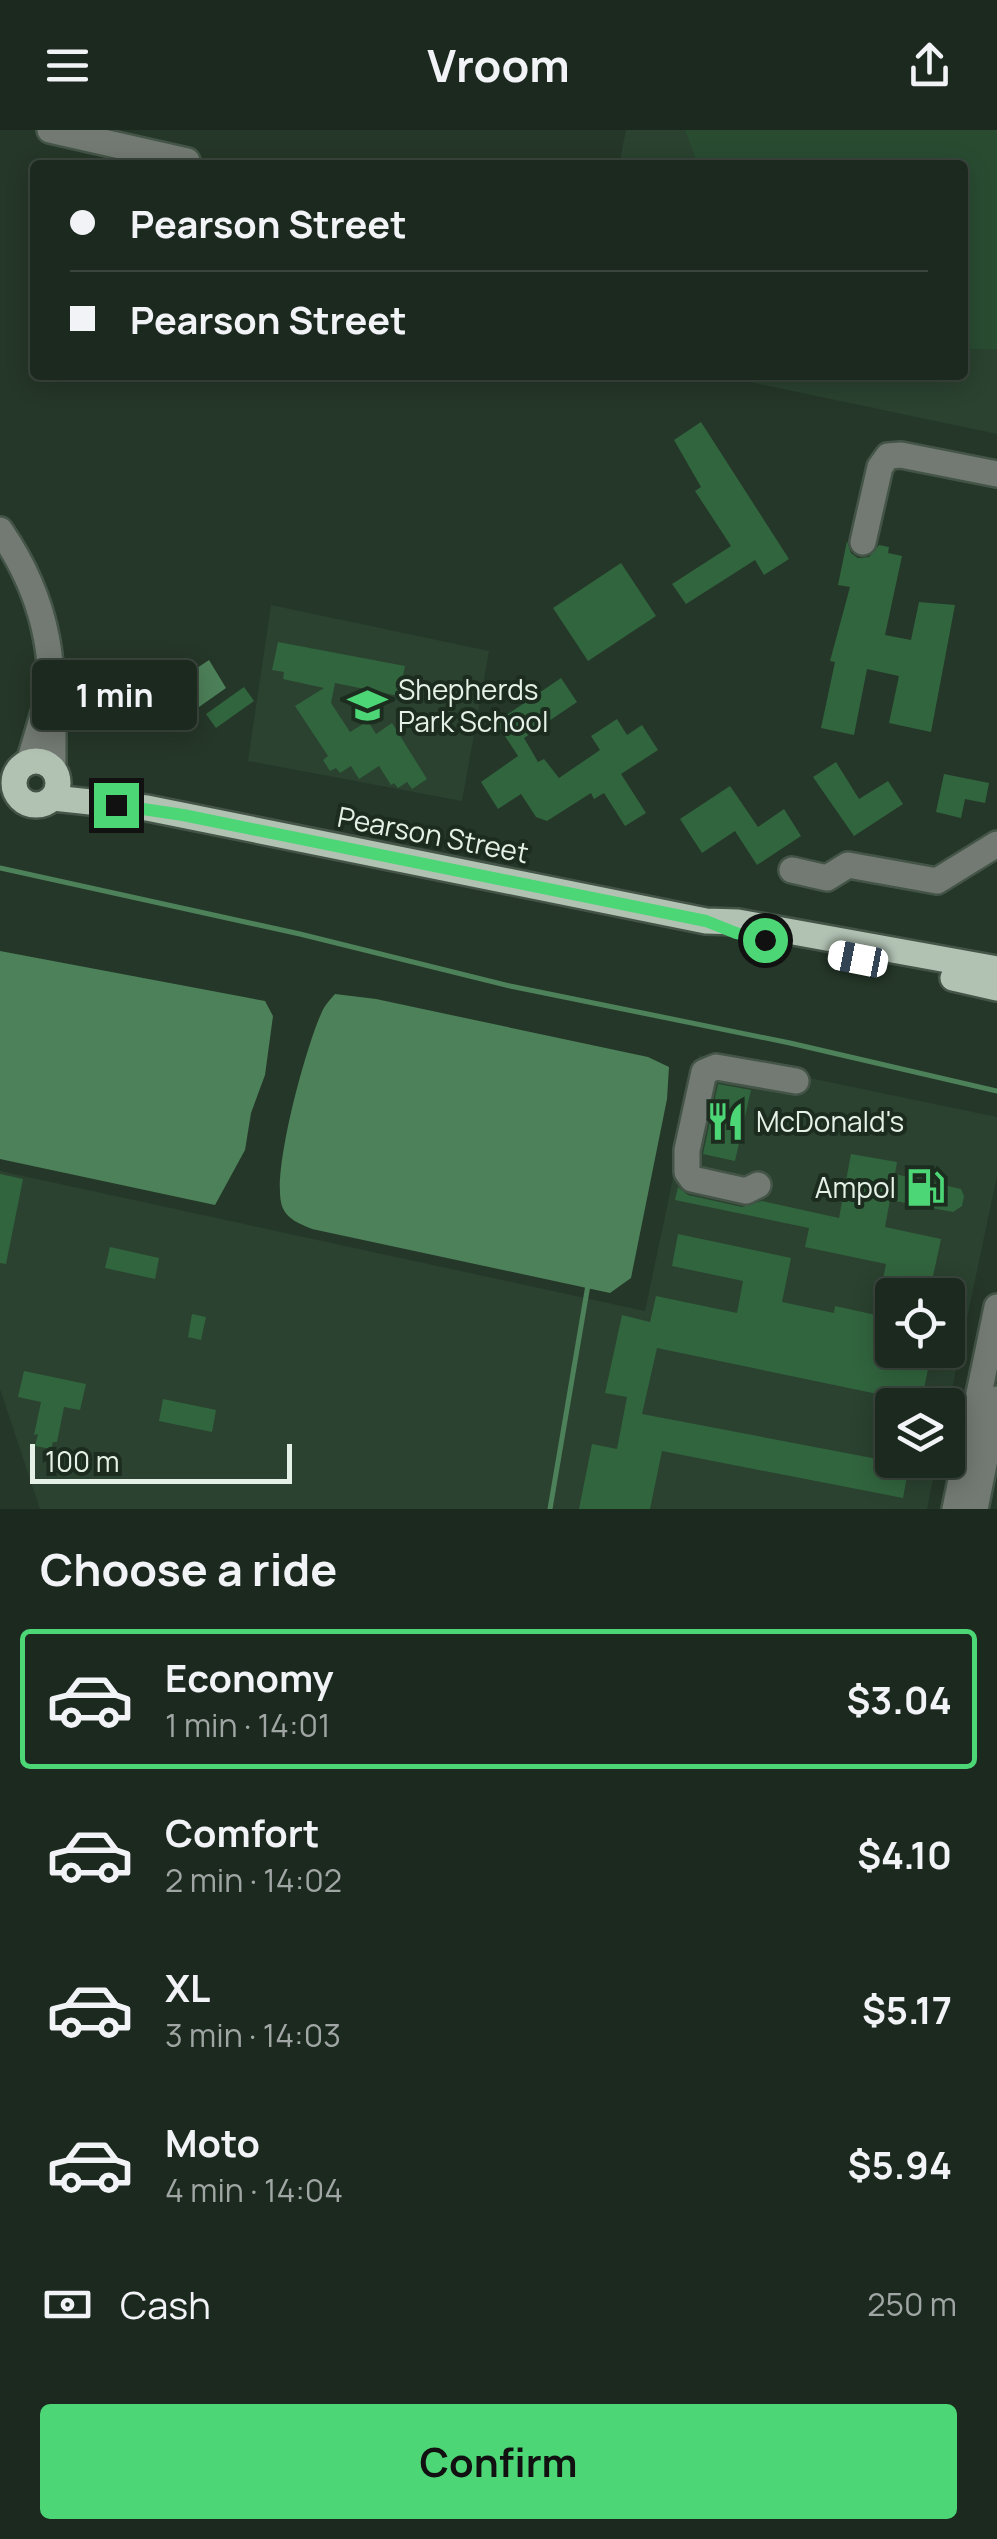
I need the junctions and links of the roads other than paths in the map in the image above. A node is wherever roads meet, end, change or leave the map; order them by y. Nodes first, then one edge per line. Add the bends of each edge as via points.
1 (50, 130) edge
2 (109, 136) edge
3 (184, 160) edge
4 (997, 474) edge
5 (0, 530) edge
6 (863, 542) dead end
7 (28, 777) edge
8 (997, 844) edge
9 (792, 870) dead end
10 (706, 921) junction
11 (997, 969) edge
12 (997, 988) edge
13 (796, 1081) dead end
14 (759, 1181) dead end
15 (997, 1306) edge
16 (997, 1399) edge
17 (954, 1509) edge
18 (974, 1509) edge

1 - 2 street
2 - 3 street
4 - 6 street via 888,456
5 - 7 street via 30,579 48,632 53,682
7 - 10 main road, Pearson Street via 147,808
8 - 9 street via 937,881 848,865 827,878
10 - 11 main road, Pearson Street
10 - 12 main road, Pearson Street
13 - 14 street via 707,1068 686,1172 746,1191
15 - 17 street
16 - 18 street

